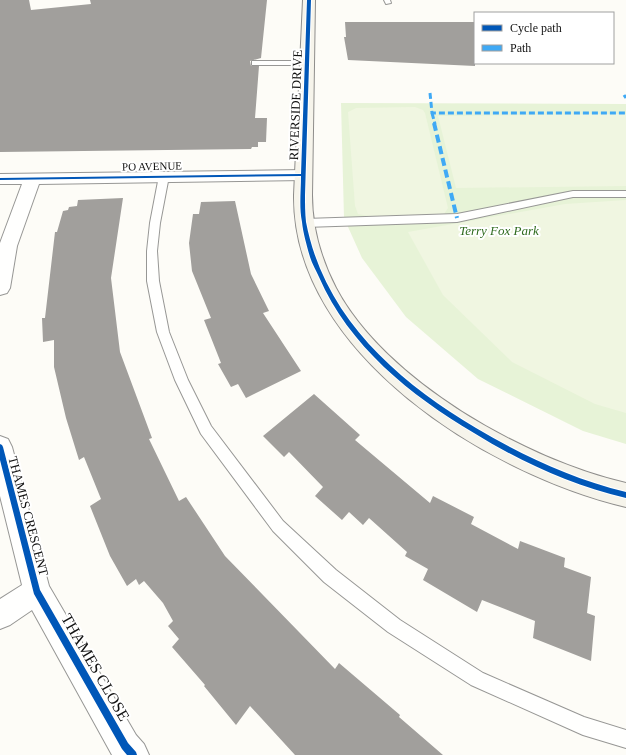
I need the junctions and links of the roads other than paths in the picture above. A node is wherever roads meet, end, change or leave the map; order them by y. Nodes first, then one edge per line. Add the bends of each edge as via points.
1 (309, 0) edge
2 (255, 63) dead end
3 (307, 63) junction
4 (304, 174) junction
5 (164, 176) junction
6 (33, 178) junction
7 (0, 179) edge
8 (626, 194) edge
9 (305, 223) junction
10 (0, 288) edge
11 (0, 447) edge
12 (626, 496) edge
13 (37, 590) junction
14 (0, 615) edge
15 (626, 740) edge
16 (133, 755) edge

1 - 3 street, RIVERSIDE DRIVE
2 - 3 lane
3 - 4 street, RIVERSIDE DRIVE
4 - 5 street, PO AVENUE
4 - 9 street, RIVERSIDE DRIVE
5 - 6 street, PO AVENUE
5 - 15 lane via 152,251 153,281 163,332 206,430 278,526 330,576 394,626 477,679 583,726
6 - 7 street, PO AVENUE
6 - 10 street via 13,226 1,273
8 - 9 lane via 573,194 457,218
9 - 12 street, RIVERSIDE DRIVE via 315,263 328,291 365,346 394,374 427,401 507,450 572,479
11 - 13 street, THAMES CRESCENT
13 - 14 street, THAMES CRESCENT
13 - 16 street, THAMES CLOSE via 125,746

